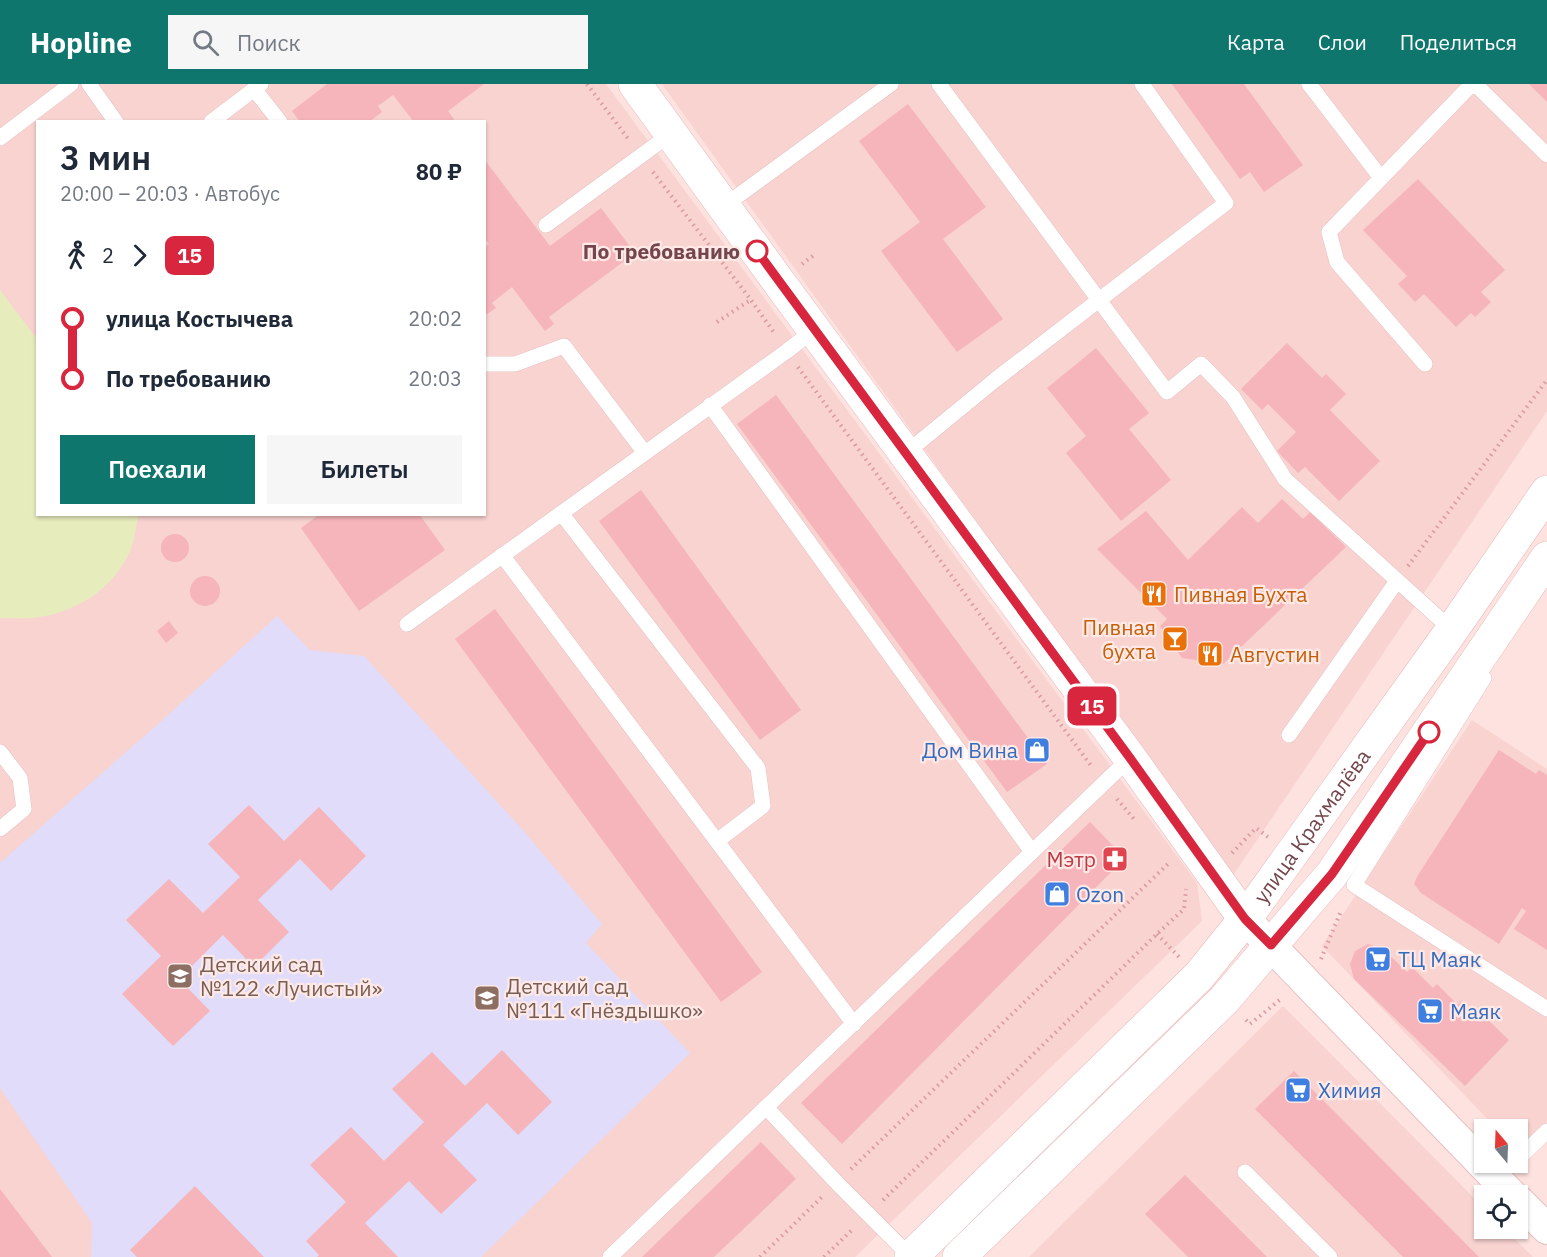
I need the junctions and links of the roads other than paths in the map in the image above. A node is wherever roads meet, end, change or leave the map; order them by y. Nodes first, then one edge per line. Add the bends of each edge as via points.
1 (71, 84) edge
2 (89, 84) edge
3 (635, 84) edge
4 (891, 84) edge
5 (939, 84) edge
6 (1142, 84) edge
7 (1309, 84) edge
8 (1474, 84) edge
9 (258, 86) edge
10 (115, 120) edge
11 (213, 120) edge
12 (279, 120) edge
13 (672, 133) junction
14 (0, 138) edge
15 (1547, 155) edge
16 (1381, 178) junction
17 (724, 206) junction
18 (546, 225) dead end
19 (1099, 300) junction
20 (814, 330) junction
21 (486, 364) edge
22 (1425, 364) dead end
23 (710, 405) junction
24 (645, 453) junction
25 (906, 453) junction
26 (1547, 492) edge
27 (561, 513) junction
28 (502, 555) junction
29 (1547, 558) edge
30 (1397, 581) junction
31 (407, 624) dead end
32 (1452, 630) junction
33 (1491, 668) dead end
34 (1289, 735) dead end
35 (0, 752) edge
36 (1130, 758) junction
37 (0, 829) edge
38 (717, 841) junction
39 (1032, 852) junction
40 (1245, 919) junction
41 (1271, 945) junction
42 (1547, 1009) edge
43 (854, 1024) junction
44 (766, 1107) junction
45 (1547, 1131) edge
46 (1245, 1172) dead end
47 (1510, 1174) edge
48 (1528, 1210) edge
49 (1547, 1229) edge
50 (610, 1257) edge
51 (911, 1257) edge
52 (958, 1257) edge
53 (1330, 1257) edge

1 - 14 lane
2 - 10 lane
3 - 13 main road
4 - 17 lane
5 - 19 lane
6 - 19 lane via 1226,203
7 - 16 lane
8 - 15 lane
8 - 16 lane
9 - 11 lane
9 - 12 lane
13 - 17 main road
13 - 18 lane
16 - 22 lane via 1329,232 1336,262
17 - 20 main road
19 - 25 lane
19 - 30 lane via 1167,392 1201,364 1233,397 1285,480
20 - 23 lane
20 - 25 main road
21 - 24 lane via 515,364 564,346
23 - 24 lane
23 - 39 lane
24 - 27 lane
25 - 36 main road
26 - 32 main road, улица Крахмалёва
27 - 28 lane
27 - 38 lane via 758,768 763,806
28 - 31 lane
28 - 38 lane
29 - 41 main road, улица Крахмалёва via 1499,642 1332,874
30 - 32 lane
30 - 34 lane
32 - 40 main road, улица Крахмалёва
33 - 42 lane via 1354,885
35 - 37 lane via 20,778 24,809
36 - 39 lane
36 - 40 main road
38 - 43 lane
39 - 43 lane
40 - 41 street
40 - 51 main road, улица Крахмалёва via 1198,976
41 - 47 street
41 - 52 main road, улица Крахмалёва via 1224,1000
43 - 44 lane
44 - 50 lane
44 - 51 lane
45 - 47 lane
46 - 53 lane
48 - 49 street

